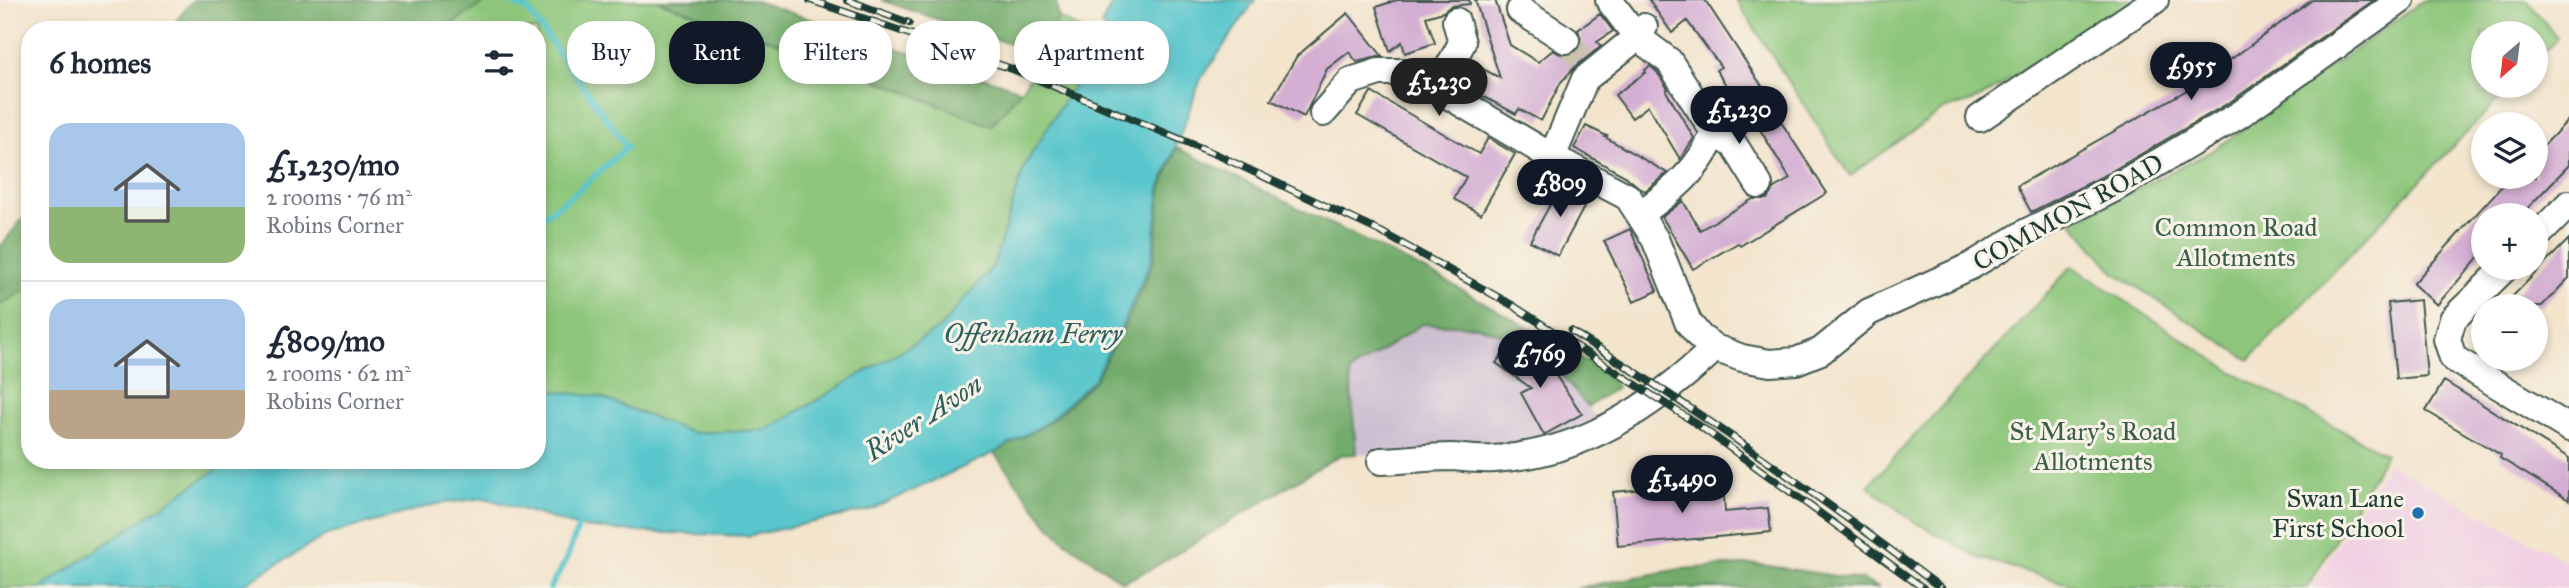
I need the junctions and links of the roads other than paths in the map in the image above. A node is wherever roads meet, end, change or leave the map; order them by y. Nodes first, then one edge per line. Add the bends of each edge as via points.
1 (1609, 0) edge
2 (2155, 0) edge
3 (2402, 0) edge
4 (1520, 10) dead end
5 (1457, 21) dead end
6 (1641, 32) junction
7 (1580, 57) junction
8 (1437, 89) junction
9 (1323, 113) dead end
10 (1980, 118) dead end
11 (1714, 132) junction
12 (1552, 157) junction
13 (1759, 186) dead end
14 (2569, 204) edge
15 (1640, 214) junction
16 (2548, 225) edge
17 (2493, 280) edge
18 (1715, 348) junction
19 (2569, 428) edge
20 (1381, 461) dead end

1 - 6 street
2 - 10 street
3 - 18 street, COMMON ROAD via 2239,115 1971,266 1869,313 1821,351 1796,361 1770,363
4 - 7 street
5 - 8 street via 1462,43
6 - 7 street
6 - 11 street via 1668,61
7 - 12 street via 1585,79
8 - 9 street via 1404,72 1380,72 1351,81
8 - 12 street
11 - 13 street via 1734,145
11 - 15 street via 1708,150 1678,186
12 - 15 street via 1628,197
14 - 16 street
15 - 18 street via 1655,239 1688,322
17 - 19 street via 2453,319 2447,340 2453,358
18 - 20 street via 1680,381 1631,416 1569,445 1493,459

